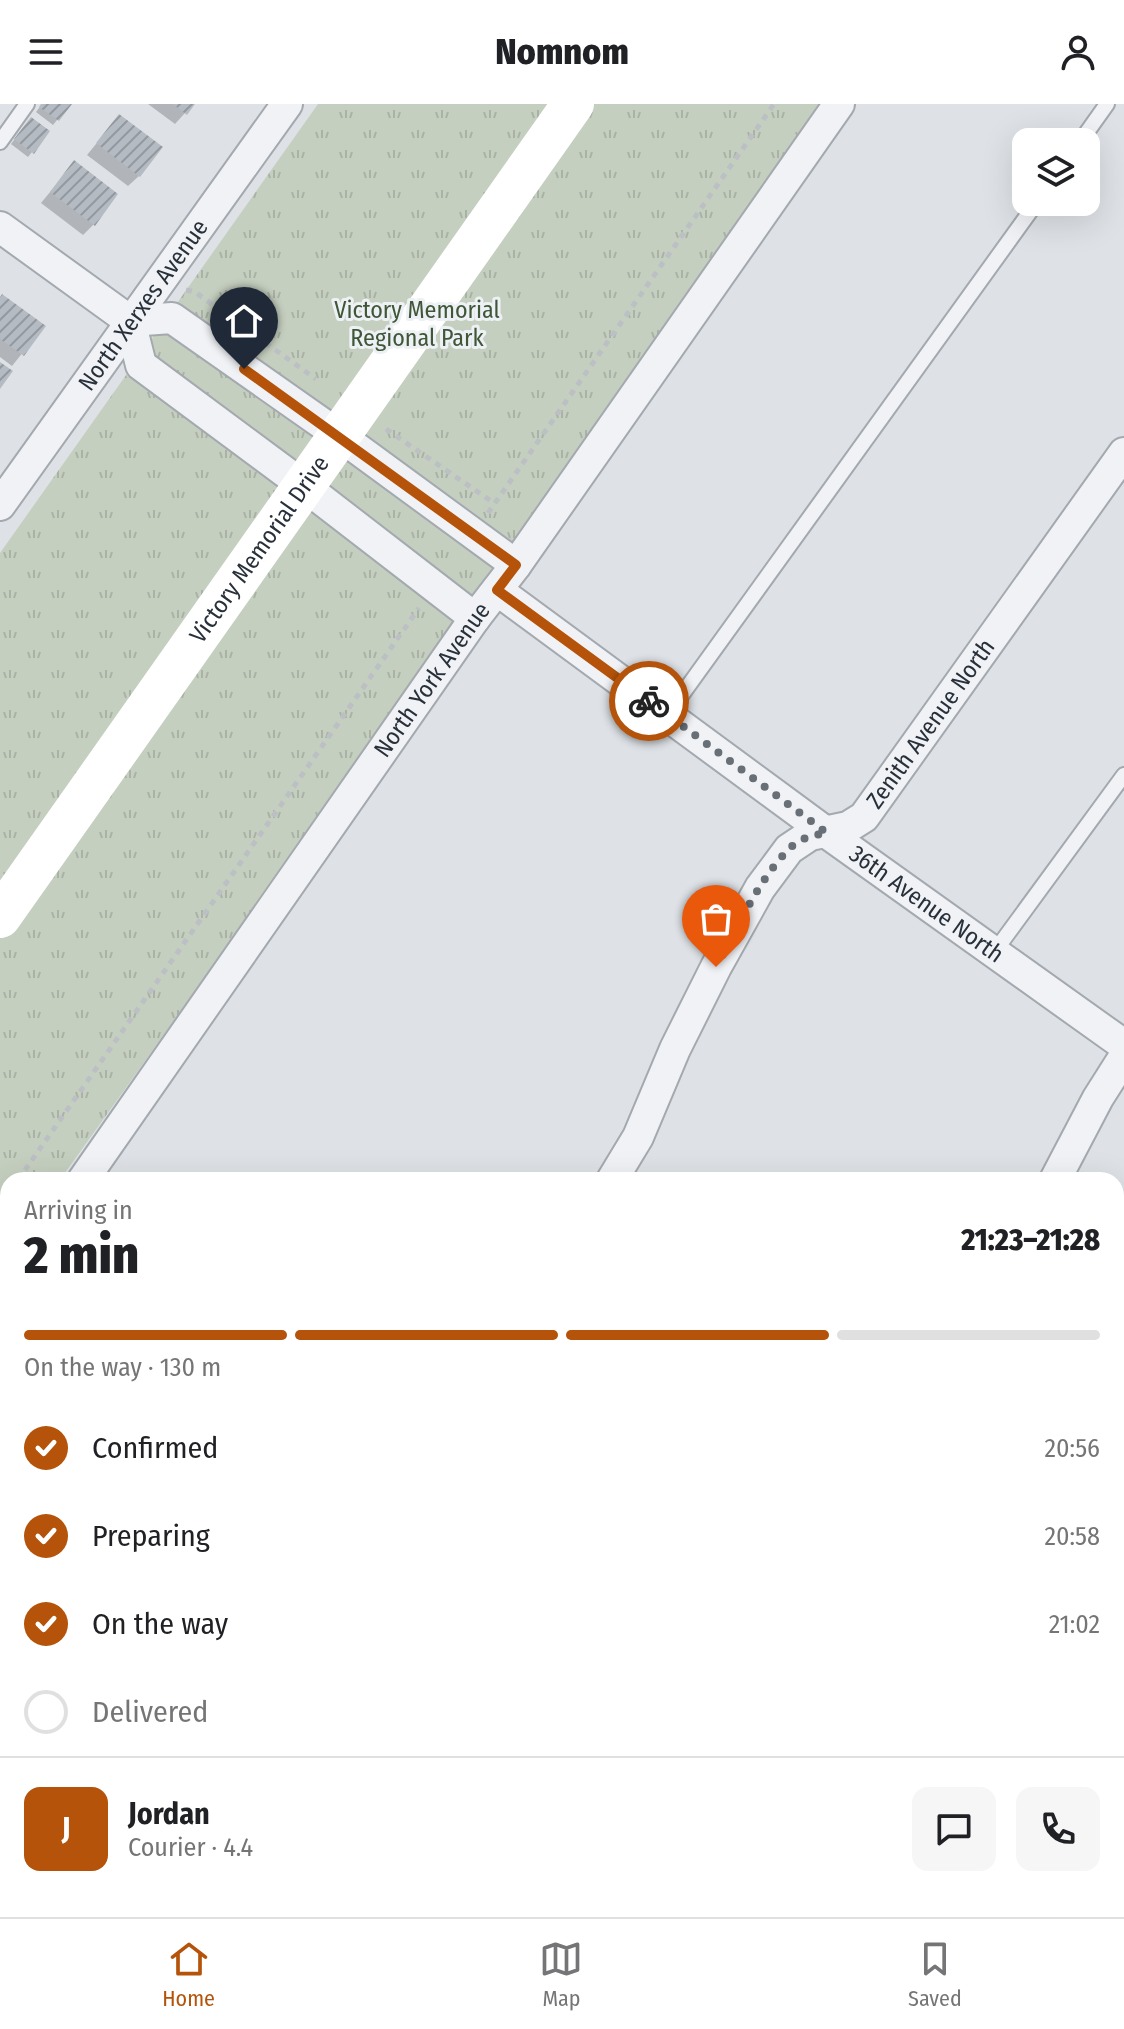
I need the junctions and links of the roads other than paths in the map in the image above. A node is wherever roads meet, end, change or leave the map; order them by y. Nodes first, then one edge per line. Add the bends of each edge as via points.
1 (27, 104) edge
2 (287, 104) edge
3 (573, 104) edge
4 (839, 104) edge
5 (1107, 104) edge
6 (1090, 128) edge
7 (0, 142) edge
8 (1027, 216) edge
9 (0, 227) edge
10 (130, 321) junction
11 (340, 436) junction
12 (1124, 453) edge
13 (304, 486) junction
14 (0, 505) edge
15 (516, 565) junction
16 (497, 590) junction
17 (475, 618) junction
18 (668, 714) junction
19 (1124, 775) edge
20 (827, 833) junction
21 (0, 917) edge
22 (995, 951) junction
23 (1124, 1045) edge
24 (1124, 1057) edge
25 (89, 1172) edge
26 (617, 1172) edge
27 (1059, 1172) edge

1 - 7 lane
2 - 10 street, North Xerxes Avenue
3 - 11 street, Victory Memorial Drive
4 - 15 street, North York Avenue
5 - 6 lane
8 - 18 lane
9 - 10 street
10 - 11 street via 172,318
10 - 13 street via 141,365
10 - 14 street, North Xerxes Avenue
11 - 13 street, Victory Memorial Drive
11 - 15 street
12 - 20 street, Zenith Avenue North via 864,817
13 - 17 street
13 - 21 street, Victory Memorial Drive
15 - 16 street, North York Avenue
16 - 17 street, North York Avenue
16 - 18 street, 36th Avenue North
17 - 25 street, North York Avenue
18 - 20 street, 36th Avenue North
19 - 22 lane
20 - 22 street, 36th Avenue North
20 - 26 street, Zenith Avenue North via 810,835 789,849 760,888
22 - 23 street, 36th Avenue North
24 - 27 street

